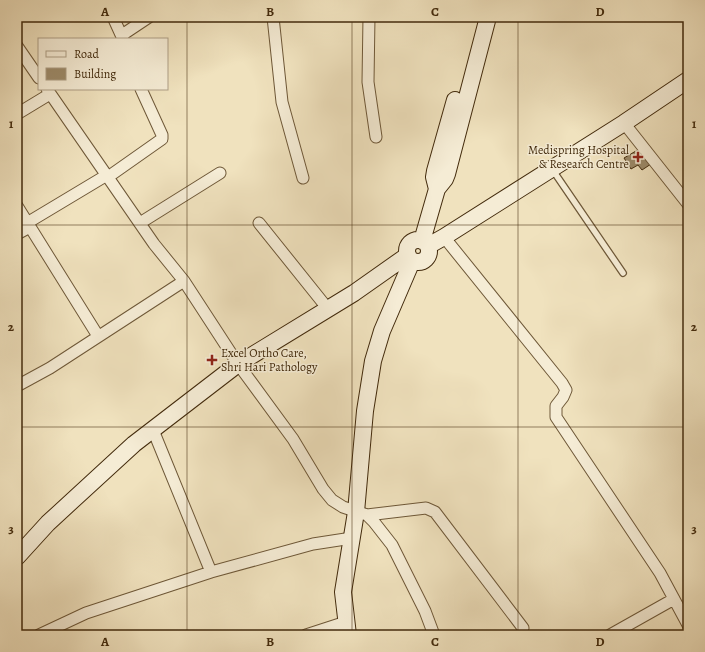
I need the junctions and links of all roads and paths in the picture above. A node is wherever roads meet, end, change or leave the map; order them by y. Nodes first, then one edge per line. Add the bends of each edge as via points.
1 (113, 17) edge
2 (149, 17) edge
3 (273, 17) edge
4 (369, 17) edge
5 (477, 17) edge
6 (488, 17) edge
7 (123, 37) edge
8 (17, 46) edge
9 (38, 77) edge
10 (686, 84) edge
11 (141, 90) edge
12 (49, 92) edge
13 (17, 114) edge
14 (624, 123) junction
15 (376, 137) dead end
16 (552, 169) junction
17 (220, 173) dead end
18 (107, 176) junction
19 (303, 178) dead end
20 (438, 189) junction
21 (688, 204) edge
22 (17, 206) edge
23 (140, 223) junction
24 (258, 223) dead end
25 (29, 225) junction
26 (17, 234) edge
27 (444, 237) junction
28 (425, 243) junction
29 (410, 258) junction
30 (623, 273) dead end
31 (184, 281) junction
32 (328, 309) junction
33 (98, 336) junction
34 (238, 364) junction
35 (17, 386) edge
36 (153, 430) junction
37 (362, 513) junction
38 (352, 538) junction
39 (17, 557) edge
40 (211, 572) junction
41 (674, 599) junction
42 (688, 625) edge
43 (523, 628) dead end
44 (347, 629) edge
45 (40, 635) edge
46 (306, 635) edge
47 (434, 635) edge
48 (610, 635) edge

1 - 7 street
2 - 7 street
3 - 19 street via 282,102
4 - 15 street via 368,82
5 - 20 street via 435,171
6 - 20 street via 447,174
8 - 9 street
10 - 14 street
11 - 18 street via 162,139
12 - 13 street
12 - 18 street
14 - 16 street
14 - 21 street
16 - 27 street
16 - 30 lane
17 - 23 street
18 - 23 street
18 - 25 street
20 - 28 street
22 - 25 street
23 - 31 street
24 - 32 street
25 - 26 street
25 - 33 street
27 - 28 street
27 - 41 street via 562,382 566,390 556,406 556,417 660,573
28 - 29 street via 414,240 409,245 407,248
29 - 32 street
29 - 37 street via 373,360 365,411
31 - 33 street
31 - 34 street
32 - 34 street
33 - 35 street via 50,368
34 - 36 street
34 - 37 street via 332,500 343,507
36 - 39 street via 134,444 48,523
36 - 40 street
37 - 38 street
37 - 43 street via 426,508 434,512
37 - 47 street via 374,522 392,545
38 - 40 street via 313,544
38 - 44 street via 343,592
40 - 45 street via 86,613
41 - 42 street
41 - 48 street
44 - 46 street

